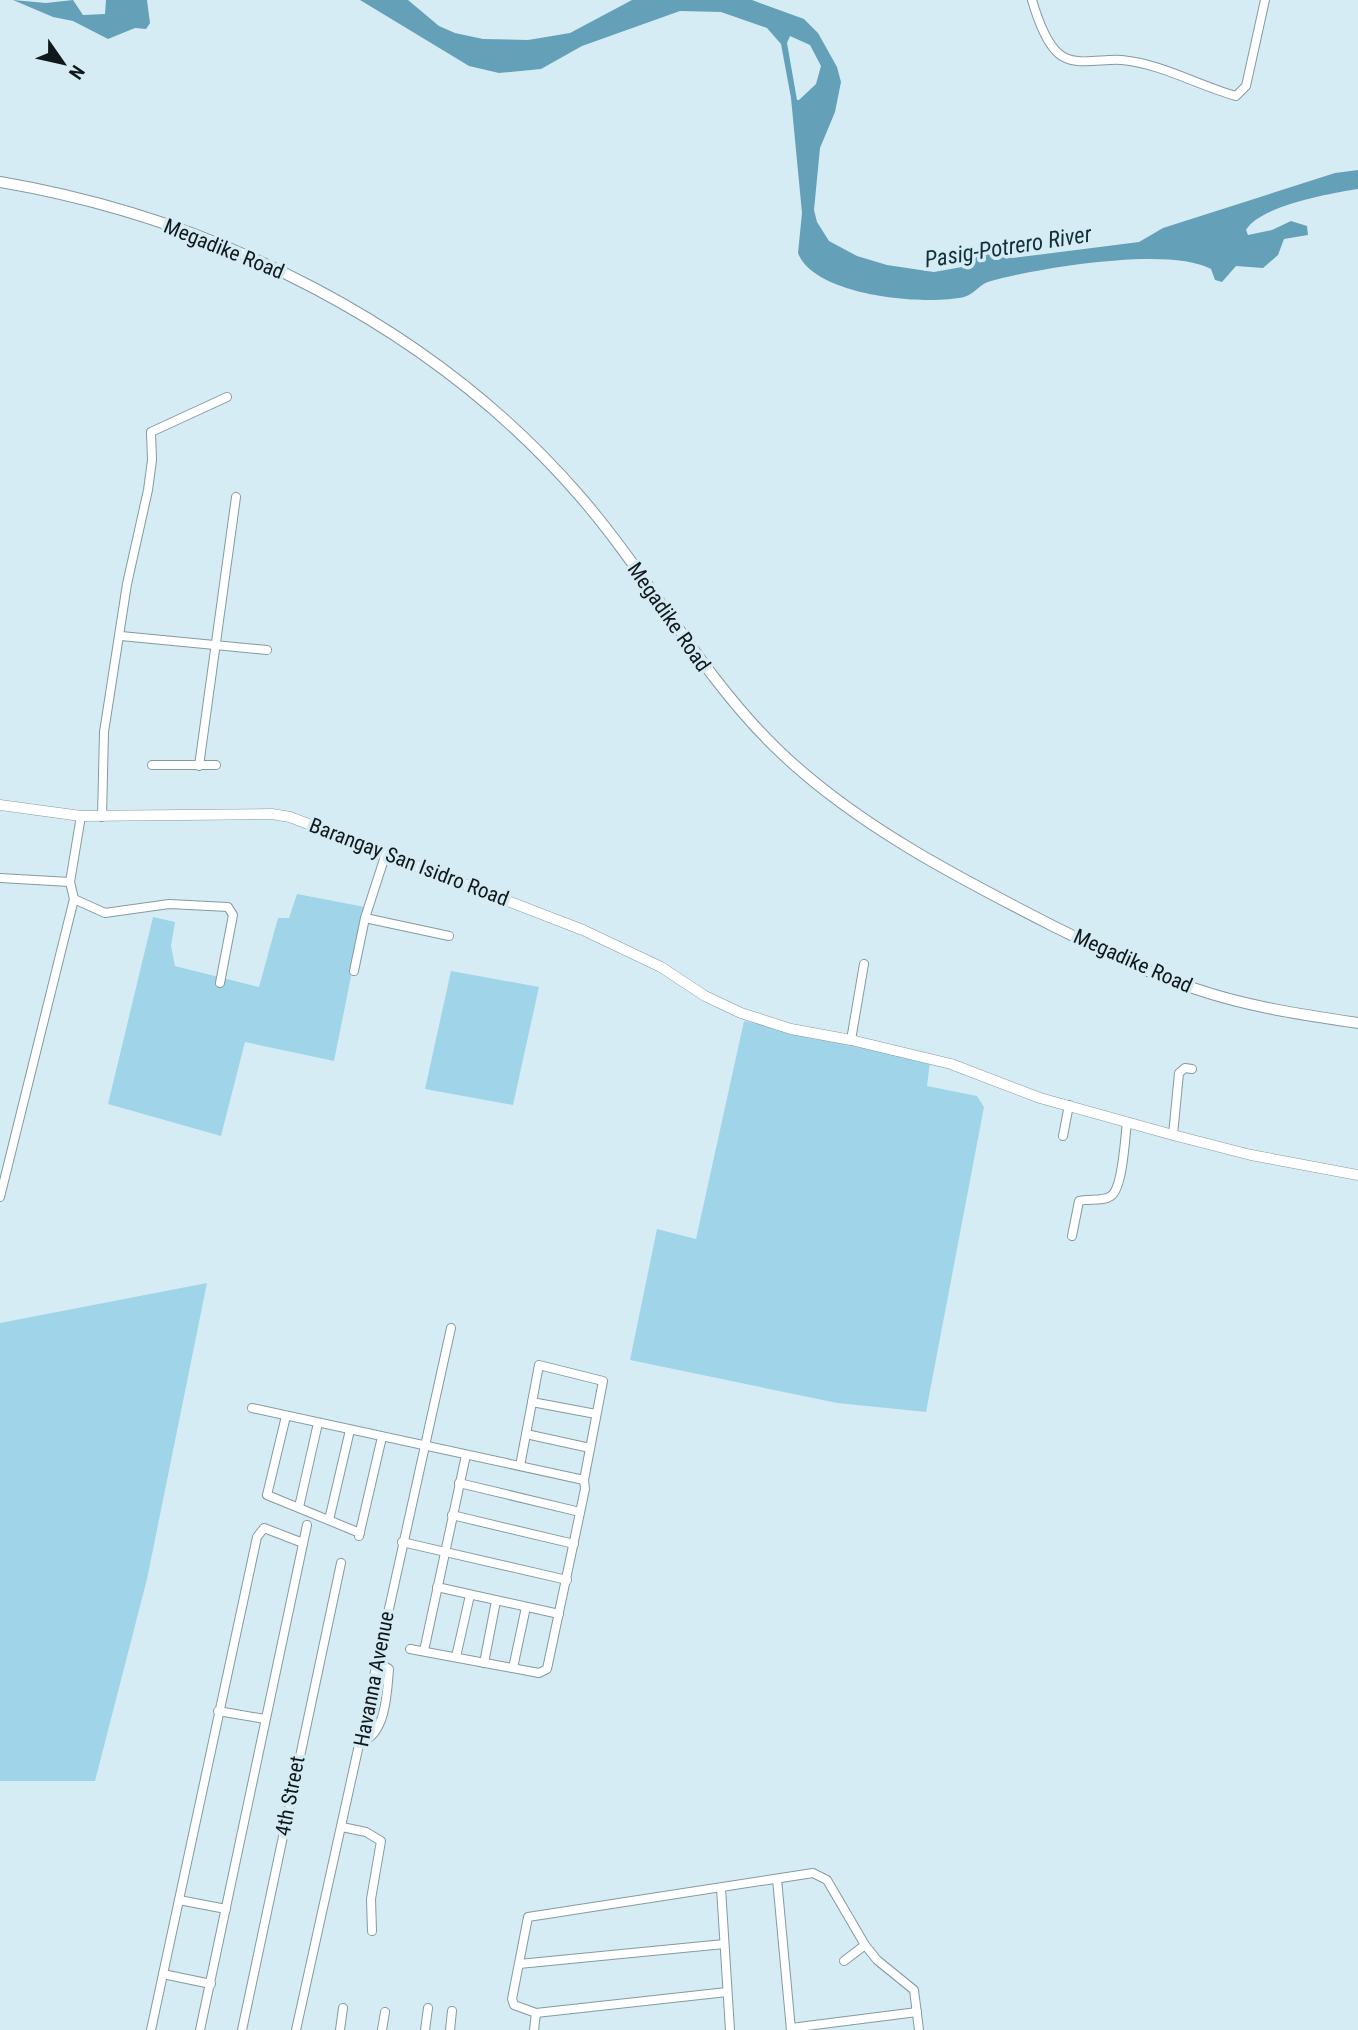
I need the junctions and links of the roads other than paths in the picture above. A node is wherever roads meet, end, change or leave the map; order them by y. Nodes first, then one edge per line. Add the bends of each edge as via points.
1 (1032, 0) edge
2 (1265, 0) edge
3 (0, 182) edge
4 (228, 397) dead end
5 (236, 497) dead end
6 (121, 636) junction
7 (217, 645) junction
8 (267, 650) dead end
9 (152, 765) dead end
10 (216, 765) dead end
11 (199, 766) junction
12 (0, 805) edge
13 (81, 816) junction
14 (102, 817) junction
15 (386, 853) junction
16 (1, 878) edge
17 (70, 882) junction
18 (0, 888) edge
19 (74, 900) junction
20 (365, 918) junction
21 (449, 936) dead end
22 (864, 964) dead end
23 (354, 971) dead end
24 (220, 983) dead end
25 (1358, 1023) edge
26 (851, 1040) junction
27 (1192, 1069) dead end
28 (1069, 1105) junction
29 (1127, 1122) junction
30 (1173, 1135) junction
31 (1063, 1136) dead end
32 (1358, 1175) edge
33 (0, 1197) edge
34 (1072, 1236) dead end
35 (452, 1328) dead end
36 (532, 1402) junction
37 (252, 1408) dead end
38 (596, 1414) junction
39 (286, 1416) junction
40 (318, 1423) junction
41 (350, 1430) junction
42 (526, 1434) junction
43 (383, 1437) junction
44 (424, 1445) junction
45 (590, 1448) junction
46 (466, 1455) junction
47 (520, 1466) junction
48 (584, 1480) junction
49 (459, 1483) junction
50 (299, 1507) junction
51 (580, 1511) junction
52 (452, 1515) junction
53 (330, 1520) junction
54 (307, 1525) dead end
55 (402, 1542) junction
56 (303, 1543) junction
57 (574, 1544) junction
58 (445, 1552) junction
59 (341, 1563) dead end
60 (567, 1580) junction
61 (437, 1587) junction
62 (470, 1595) junction
63 (496, 1601) junction
64 (526, 1607) junction
65 (559, 1615) junction
66 (410, 1649) dead end
67 (424, 1651) junction
68 (456, 1657) junction
69 (377, 1661) junction
70 (484, 1663) junction
71 (513, 1668) junction
72 (218, 1711) junction
73 (265, 1719) junction
74 (362, 1742) junction
75 (342, 1827) junction
76 (777, 1879) junction
77 (721, 1888) junction
78 (179, 1900) junction
79 (226, 1909) junction
80 (372, 1931) dead end
81 (724, 1944) junction
82 (865, 1945) junction
83 (844, 1961) dead end
84 (519, 1964) junction
85 (163, 1974) junction
86 (211, 1984) junction
87 (727, 1992) junction
88 (343, 2008) dead end
89 (428, 2008) dead end
90 (452, 2011) dead end
91 (385, 2012) dead end
92 (917, 2012) junction
93 (536, 2013) junction
94 (791, 2029) edge
95 (151, 2030) edge
96 (201, 2030) edge
97 (242, 2030) edge
98 (296, 2030) edge
99 (340, 2030) edge
100 (383, 2030) edge
101 (425, 2030) edge
102 (450, 2030) edge
103 (534, 2030) edge
104 (730, 2030) edge
105 (919, 2030) edge

1 - 2 street via 1059,55 1074,61 1150,65 1236,96 1246,86
3 - 25 main road, Megadike Road via 119,209 224,246 334,299 435,363 516,430 578,494 717,685 762,734 813,780 929,860 1147,972 1251,1004
4 - 6 street via 151,432 150,480 127,584
5 - 7 street
6 - 7 street
6 - 14 street via 104,732
7 - 8 street
7 - 11 street
9 - 11 street
10 - 11 street
12 - 13 street, Barangay San Isidro Road
13 - 14 street, Barangay San Isidro Road
13 - 17 street
14 - 15 street, Barangay San Isidro Road via 272,814 307,822
15 - 20 street
15 - 26 street, Barangay San Isidro Road via 583,930 661,967 724,1007 791,1029
16 - 17 street
16 - 18 street
17 - 19 street
19 - 24 street via 105,913 169,904 228,907 233,915
19 - 33 street
20 - 21 street
20 - 23 street
22 - 26 street
26 - 28 street, Barangay San Isidro Road via 951,1064
27 - 30 street via 1179,1073
28 - 29 street, Barangay San Isidro Road
28 - 31 street
29 - 30 street, Barangay San Isidro Road
29 - 34 street via 1115,1193 1105,1199 1079,1201
30 - 32 street, Barangay San Isidro Road
35 - 44 street, Havanna Avenue
36 - 38 street
36 - 38 street via 539,1365 603,1381
36 - 42 street
37 - 39 street
38 - 45 street
39 - 40 street
39 - 50 street via 267,1495
40 - 41 street
40 - 50 street
41 - 43 street
41 - 53 street
42 - 45 street
42 - 47 street
43 - 44 street
43 - 53 street via 360,1535
44 - 46 street
44 - 55 street, Havanna Avenue
45 - 48 street
46 - 47 street
46 - 49 street
47 - 48 street
48 - 51 street
49 - 51 street
49 - 52 street
50 - 53 street
51 - 57 street
52 - 57 street
52 - 58 street
54 - 56 street
55 - 58 street
55 - 69 street, Havanna Avenue
56 - 72 street via 268,1529 259,1530
56 - 73 street
57 - 60 street
58 - 60 street
58 - 61 street
59 - 97 street, 4th Street
60 - 65 street
61 - 62 street
61 - 67 street
62 - 63 street
62 - 68 street
63 - 64 street
63 - 70 street
64 - 65 street
64 - 71 street
65 - 71 street via 547,1669 539,1673
66 - 67 street
67 - 68 street
68 - 70 street
69 - 74 street, Havanna Avenue
69 - 74 street via 389,1669 379,1726 371,1739
70 - 71 street
72 - 73 street
72 - 78 street
73 - 79 street
74 - 75 street, Havanna Avenue
75 - 80 street via 381,1841 371,1899
75 - 98 street, Havanna Avenue
76 - 77 street
76 - 82 street via 813,1873 827,1880
76 - 94 street
77 - 81 street
77 - 84 street via 528,1917
78 - 79 street
78 - 85 street
79 - 86 street
81 - 84 street
81 - 87 street
82 - 83 street
82 - 92 street via 914,1990
84 - 93 street via 514,2005
85 - 86 street
85 - 95 street
86 - 96 street
87 - 93 street
87 - 104 street
88 - 99 street
89 - 101 street
90 - 102 street
91 - 100 street
92 - 94 street
92 - 105 street
93 - 103 street

